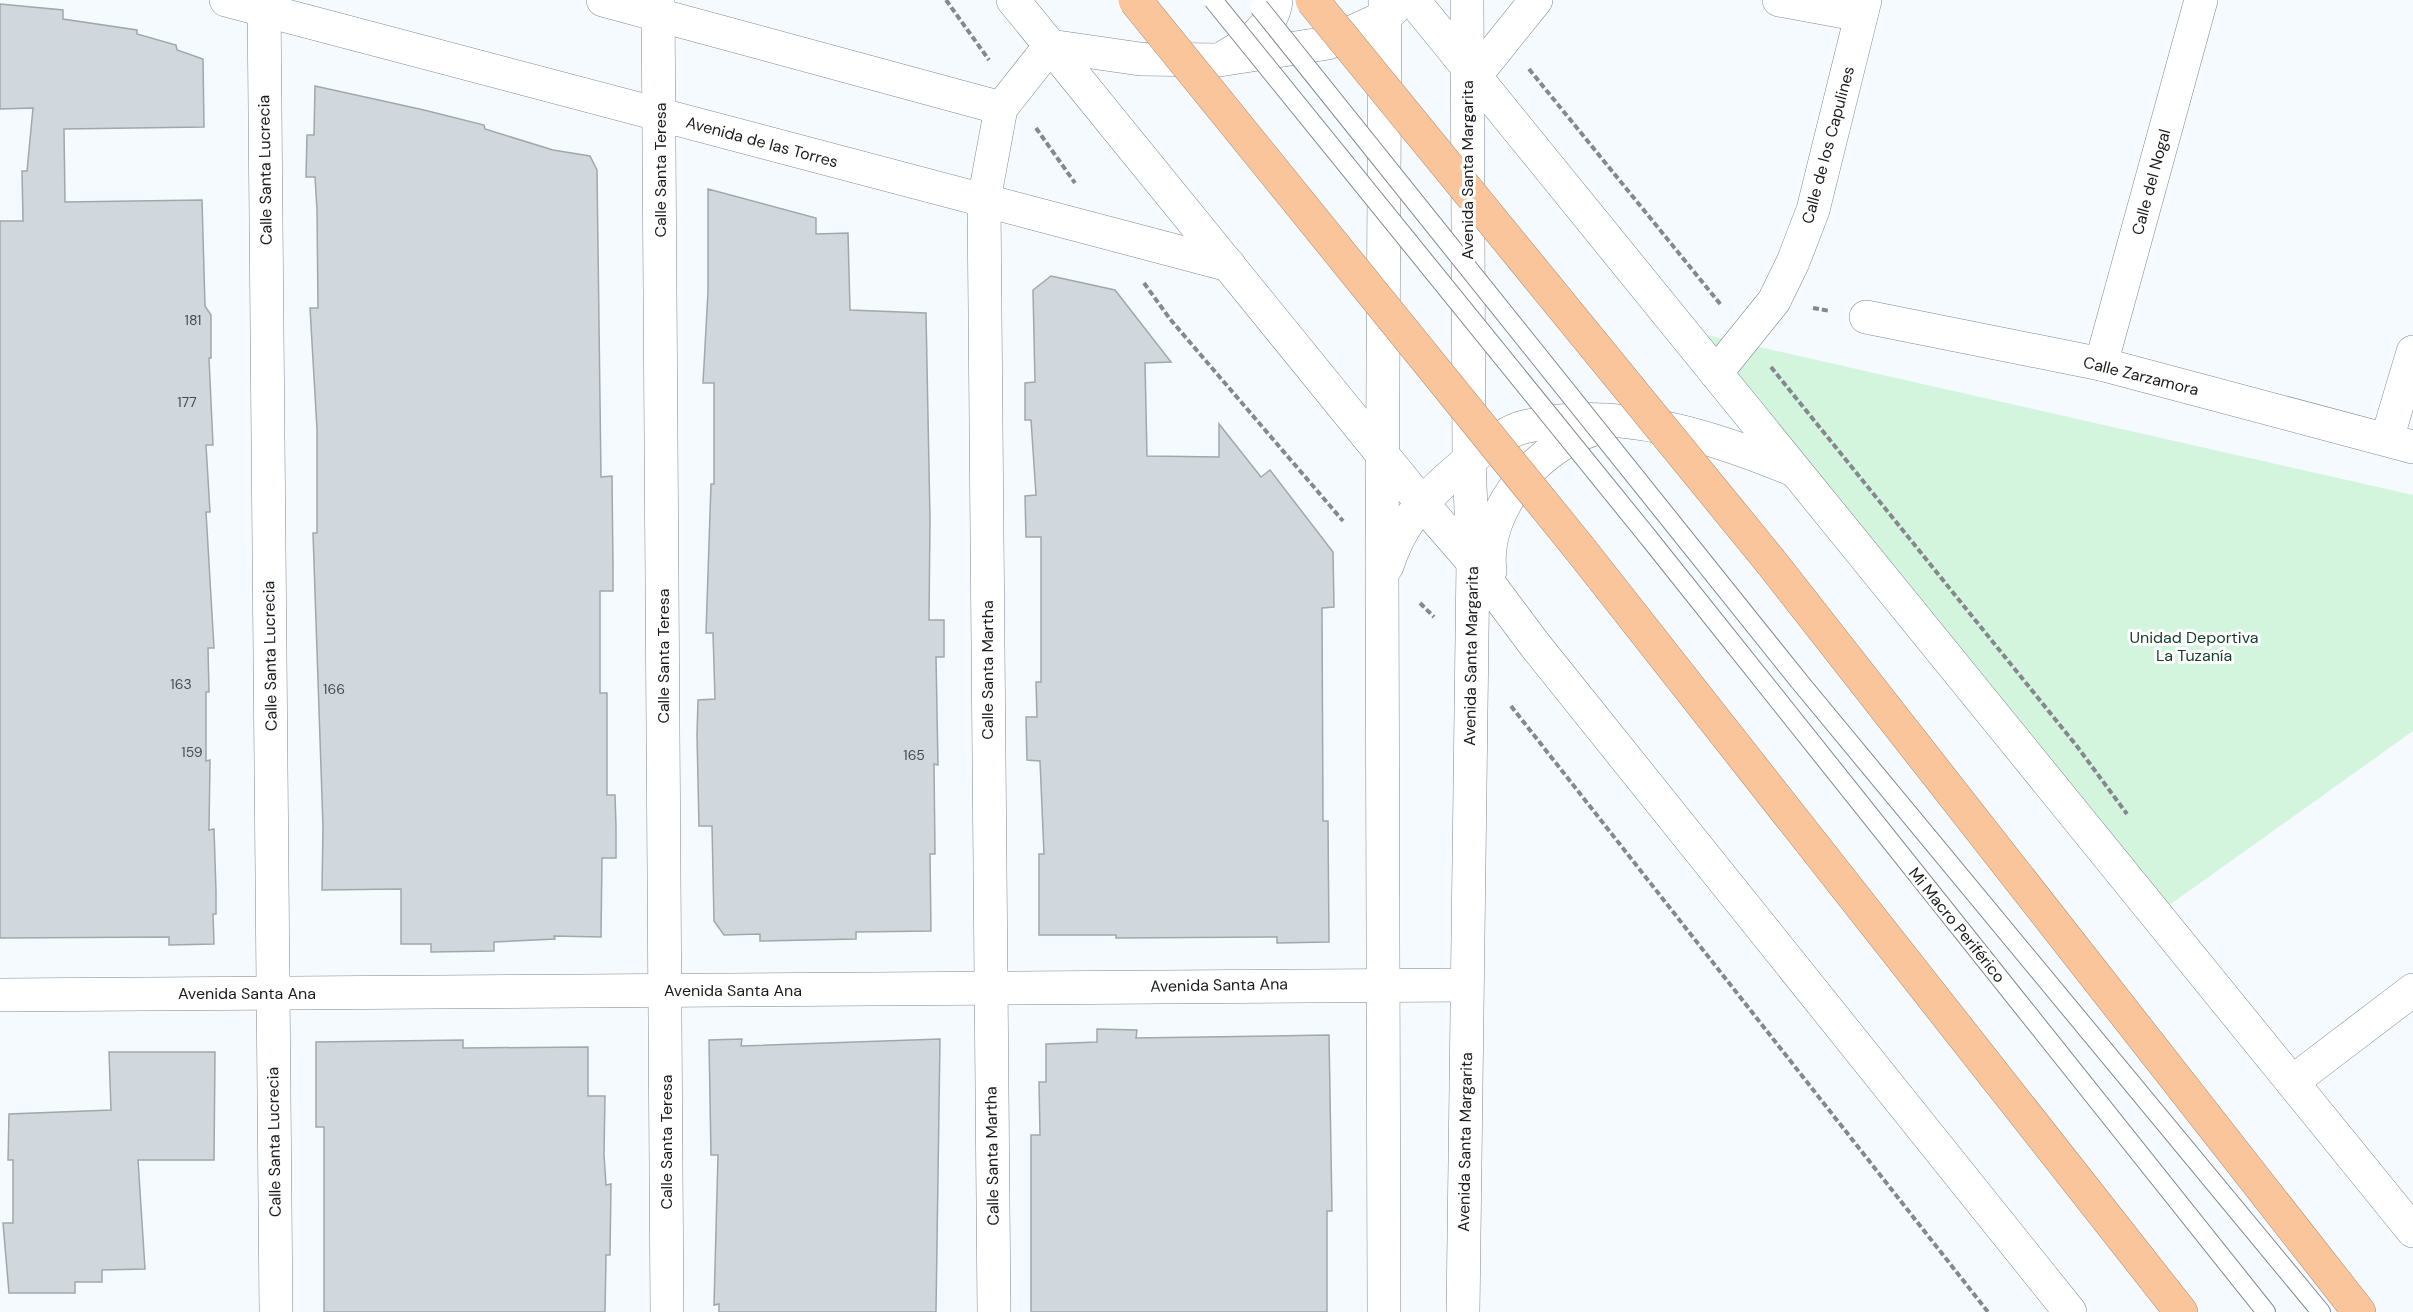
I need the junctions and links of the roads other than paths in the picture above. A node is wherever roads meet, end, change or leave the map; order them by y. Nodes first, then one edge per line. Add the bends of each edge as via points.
1 (226, 0) edge
2 (603, 0) edge
3 (1012, 0) edge
4 (1135, 0) edge
5 (1213, 0) edge
6 (1312, 0) edge
7 (1413, 0) edge
8 (1467, 0) edge
9 (1536, 0) edge
10 (1779, 0) edge
11 (2201, 0) edge
12 (1263, 2) edge
13 (264, 5) edge
14 (1391, 6) edge
15 (658, 7) edge
16 (1863, 8) edge
17 (1050, 46) junction
18 (1219, 60) junction
19 (1471, 71) junction
20 (1001, 108) junction
21 (659, 115) junction
22 (984, 200) junction
23 (1229, 265) junction
24 (1866, 317) road end
25 (2413, 352) edge
26 (2101, 364) junction
27 (1716, 373) junction
28 (1624, 422) junction
29 (2400, 443) edge
30 (1382, 454) junction
31 (1469, 459) junction
32 (1796, 471) junction
33 (1421, 502) junction
34 (1482, 574) junction
35 (1382, 583) junction
36 (1384, 984) junction
37 (1466, 985) junction
38 (990, 988) junction
39 (665, 990) junction
40 (2413, 990) edge
41 (273, 993) junction
42 (0, 995) edge
43 (2292, 1082) junction
44 (2413, 1231) edge
45 (2332, 1279) junction
46 (276, 1312) edge
47 (667, 1312) edge
48 (994, 1312) edge
49 (1384, 1312) edge
50 (1463, 1312) edge
51 (2070, 1312) edge
52 (2181, 1312) edge
53 (2266, 1312) edge
54 (2321, 1312) edge
55 (2359, 1312) edge
56 (2368, 1312) edge

1 - 13 street, Avenida de las Torres
2 - 15 street
3 - 17 street
4 - 52 highway, bridge via 1580,549
5 - 53 lane, Mi Macro Periférico, bridge via 1648,537
6 - 45 highway, bridge via 1771,562
7 - 19 street
8 - 19 street, Avenida Santa Margarita
9 - 19 street via 1505,40
10 - 16 street
11 - 26 street, Calle del Nogal
12 - 18 street via 1276,7 1254,40
12 - 54 lane, Mi Macro Periférico, bridge via 1799,681
13 - 21 street, Avenida de las Torres
13 - 41 street, Calle Santa Lucrecia
14 - 18 street via 1328,43
14 - 30 street
15 - 20 street
15 - 21 street, Calle Santa Teresa
16 - 27 street, Calle de los Capulines via 1813,210 1793,262 1774,301
17 - 18 street via 1140,59
17 - 20 street, Calle Santa Martha
17 - 23 street
19 - 27 street
19 - 31 street, Avenida Santa Margarita
20 - 22 street, Calle Santa Martha
21 - 22 street, Avenida de las Torres
21 - 39 street, Calle Santa Teresa
22 - 23 street, Avenida de las Torres
22 - 38 street, Calle Santa Martha
23 - 30 street
24 - 26 street, Calle Zarzamora
25 - 29 street
26 - 29 street, Calle Zarzamora
27 - 32 street
28 - 31 street via 1574,421 1522,427
28 - 32 street via 1677,430 1727,444
28 - 34 street via 1571,439 1528,472 1509,496 1496,524
30 - 33 street
30 - 35 street
31 - 33 street
31 - 34 street, Avenida Santa Margarita
32 - 43 street
33 - 34 street
33 - 35 street via 1396,539
34 - 37 street, Avenida Santa Margarita
34 - 51 street
35 - 36 street
36 - 37 street, Avenida Santa Ana
36 - 38 street, Avenida Santa Ana
36 - 49 street
37 - 50 street, Avenida Santa Margarita
38 - 39 street, Avenida Santa Ana
38 - 48 street, Calle Santa Martha
39 - 41 street, Avenida Santa Ana
39 - 47 street, Calle Santa Teresa
40 - 43 street
41 - 42 street, Avenida Santa Ana
41 - 46 street, Calle Santa Lucrecia
43 - 44 street
45 - 55 highway
45 - 56 highway

